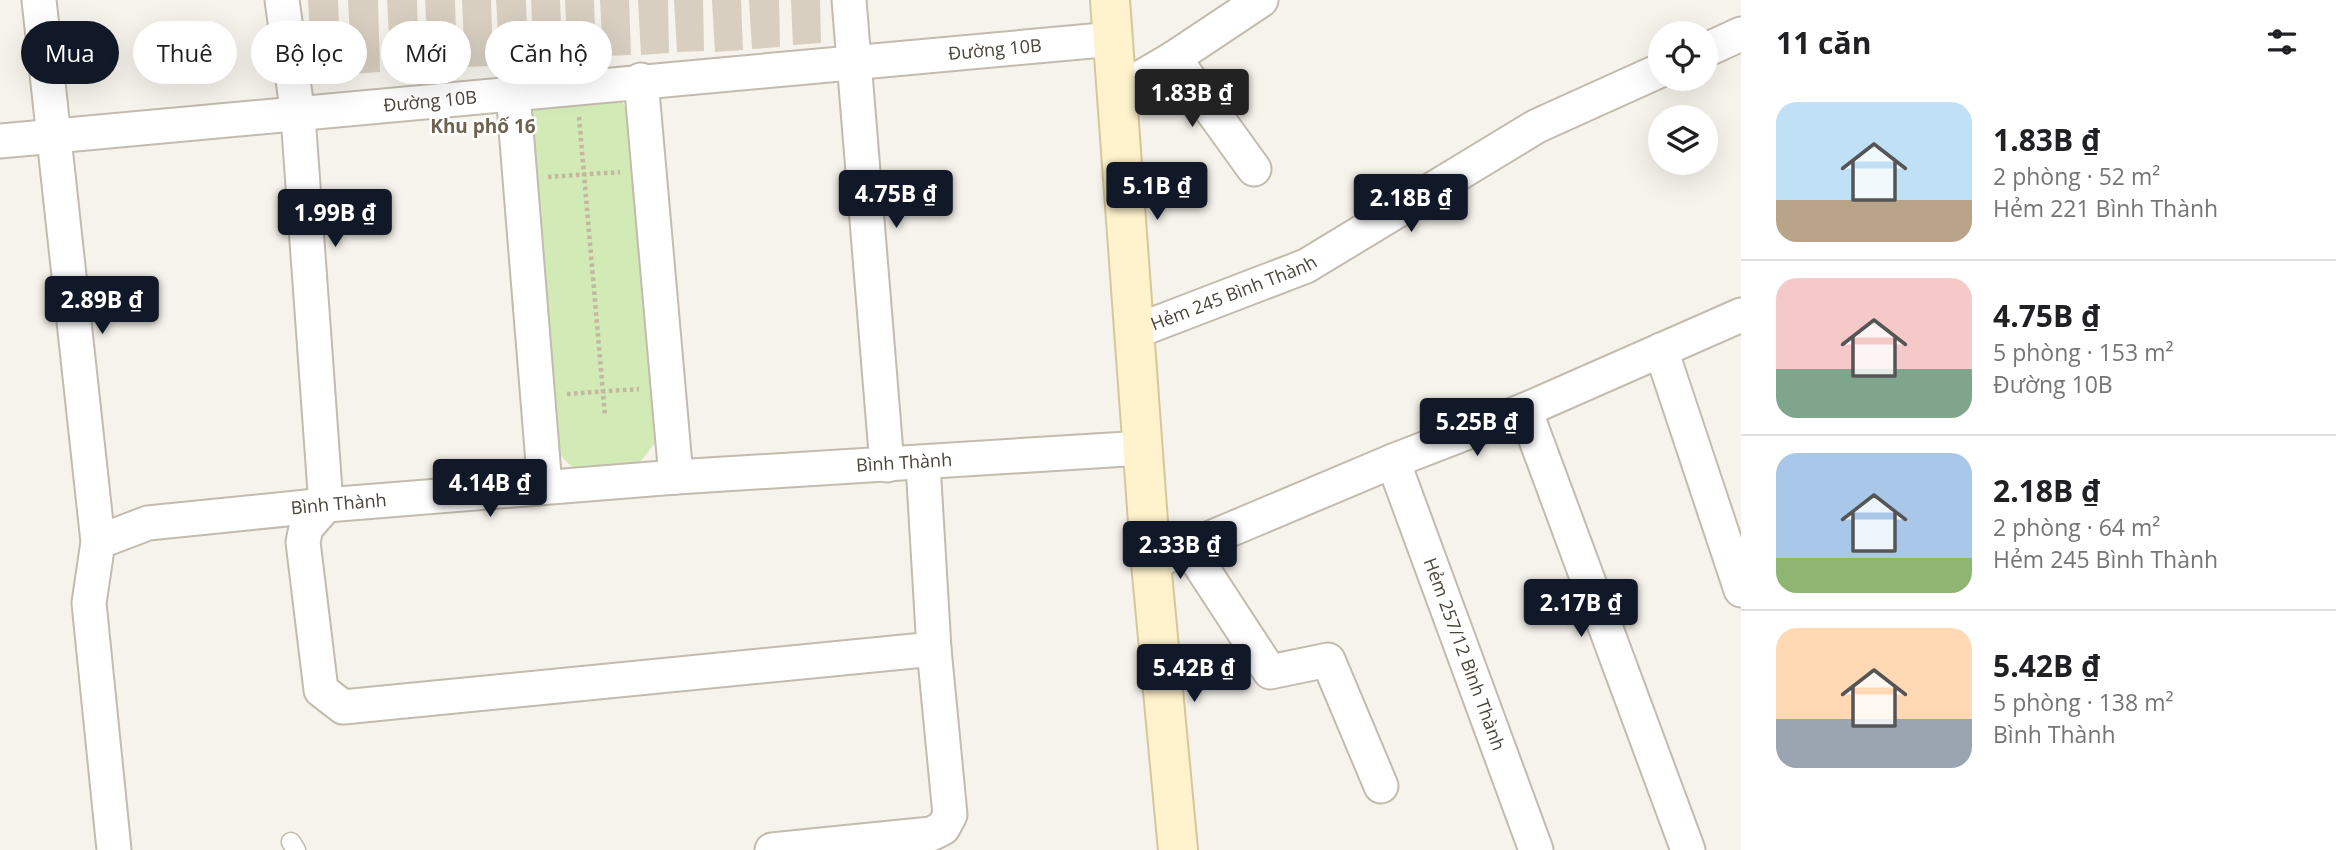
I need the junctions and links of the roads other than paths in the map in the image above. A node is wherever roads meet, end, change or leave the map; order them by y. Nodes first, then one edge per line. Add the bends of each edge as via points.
1 (39, 0) edge
2 (282, 0) edge
3 (849, 0) edge
4 (1110, 0) edge
5 (1261, 0) edge
6 (1741, 34) edge
7 (1112, 39) junction
8 (1718, 45) edge
9 (1174, 58) junction
10 (855, 61) junction
11 (1648, 76) edge
12 (641, 80) junction
13 (1118, 90) junction
14 (513, 92) junction
15 (298, 116) junction
16 (53, 136) junction
17 (0, 141) edge
18 (1254, 169) dead end
19 (1741, 315) edge
20 (1134, 332) junction
21 (1661, 350) junction
22 (1525, 410) junction
23 (1143, 448) junction
24 (1393, 461) junction
25 (887, 464) junction
26 (923, 464) junction
27 (676, 477) junction
28 (545, 487) junction
29 (326, 505) junction
30 (98, 542) junction
31 (1189, 548) junction
32 (1151, 564) junction
33 (1741, 590) edge
34 (934, 649) junction
35 (1381, 786) dead end
36 (114, 850) edge
37 (772, 850) edge
38 (1178, 850) edge
39 (1536, 850) edge
40 (1688, 850) edge

1 - 16 street
2 - 15 street
3 - 10 street
4 - 7 street
5 - 9 street
6 - 8 street
7 - 10 street, Đường 10B
7 - 13 street
9 - 13 street
9 - 18 street
10 - 12 street, Đường 10B
10 - 25 street
11 - 20 street, Hẻm 245 Bình Thành via 1537,126 1306,266
12 - 14 street, Đường 10B
12 - 27 street
13 - 20 street
14 - 15 street, Đường 10B
14 - 28 street
15 - 16 street, Đường 10B
15 - 29 street
16 - 17 street, Đường 10B
16 - 30 street
19 - 21 street
20 - 23 street
21 - 22 street
21 - 33 street
22 - 24 street
22 - 40 street
23 - 26 street, Bình Thành
23 - 32 street
24 - 31 street
24 - 39 street, Hẻm 257/12 Bình Thành
25 - 26 street, Bình Thành
25 - 27 street, Bình Thành
26 - 34 street
27 - 28 street, Bình Thành
28 - 29 street, Bình Thành
29 - 30 street, Bình Thành via 148,523
29 - 34 street via 306,528 303,542 321,690 343,707
30 - 36 street via 89,603
31 - 32 street
31 - 35 street via 1270,672 1328,660
32 - 38 street
34 - 37 street via 950,815 943,828 931,834

